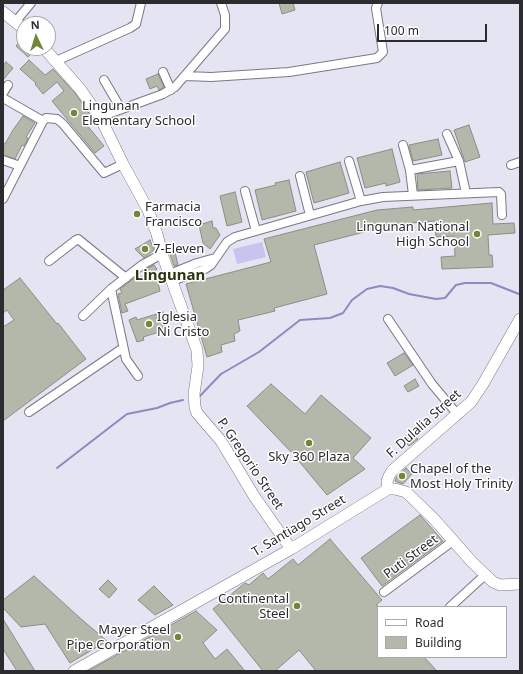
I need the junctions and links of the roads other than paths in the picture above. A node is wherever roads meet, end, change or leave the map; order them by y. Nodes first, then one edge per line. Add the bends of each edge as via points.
1 (31, 3) edge
2 (141, 3) edge
3 (221, 3) edge
4 (378, 3) edge
5 (3, 12) edge
6 (24, 16) edge
7 (16, 22) edge
8 (51, 56) edge
9 (56, 61) junction
10 (163, 72) dead end
11 (186, 76) junction
12 (104, 80) dead end
13 (8, 85) dead end
14 (171, 90) junction
15 (3, 93) edge
16 (3, 98) edge
17 (121, 109) junction
18 (100, 116) junction
19 (43, 121) junction
20 (447, 134) dead end
21 (403, 146) dead end
22 (3, 160) edge
23 (459, 161) junction
24 (349, 162) dead end
25 (520, 162) edge
26 (123, 164) junction
27 (511, 165) dead end
28 (20, 166) junction
29 (410, 170) junction
30 (300, 176) dead end
31 (6, 188) edge
32 (245, 191) dead end
33 (466, 193) junction
34 (413, 195) junction
35 (3, 199) edge
36 (361, 201) junction
37 (310, 215) junction
38 (502, 215) dead end
39 (256, 231) junction
40 (162, 254) junction
41 (49, 261) dead end
42 (171, 277) junction
43 (126, 278) junction
44 (111, 289) junction
45 (83, 316) dead end
46 (388, 319) dead end
47 (520, 319) edge
48 (123, 348) junction
49 (138, 376) dead end
50 (29, 412) dead end
51 (458, 415) junction
52 (388, 490) junction
53 (452, 541) junction
54 (291, 549) junction
55 (485, 575) junction
56 (520, 584) edge
57 (384, 592) dead end
58 (451, 606) edge
59 (74, 671) edge

1 - 6 street
2 - 9 street via 136,24
3 - 11 street via 225,15 225,29
4 - 11 street via 376,8 383,52 377,58 289,72
5 - 7 street
8 - 9 street, P. Gregorio Street
9 - 18 street, P. Gregorio Street
10 - 14 street
11 - 14 street
12 - 17 street
13 - 15 street
14 - 17 street
16 - 19 street
17 - 18 street
18 - 26 street, P. Gregorio Street
19 - 26 street via 50,118 63,124 104,173
19 - 28 street
20 - 23 street
21 - 29 street
22 - 28 street
23 - 29 street
23 - 33 street
24 - 36 street
25 - 27 street
26 - 40 street, P. Gregorio Street via 148,210
28 - 31 street
29 - 34 street
30 - 37 street
31 - 35 street
32 - 39 street
33 - 34 street
33 - 38 street via 499,192
34 - 36 street
36 - 37 street
37 - 39 street
39 - 42 street via 234,238 227,242 215,258
40 - 42 street, P. Gregorio Street
40 - 43 street
41 - 43 street via 78,239
42 - 54 street, P. Gregorio Street via 197,350 198,366 194,394 197,413 221,442
43 - 44 street
44 - 45 street
44 - 48 street
46 - 51 street via 432,384
47 - 51 street, F. Dulalia Street via 483,384
48 - 49 street via 126,359
48 - 50 street
51 - 52 street, F. Dulalia Street via 392,471 387,481
52 - 53 street via 406,492
52 - 54 street, T. Santiago Street
53 - 55 street
53 - 57 street, Puti Street
54 - 59 street, T. Santiago Street
55 - 56 street via 500,585
55 - 58 street

